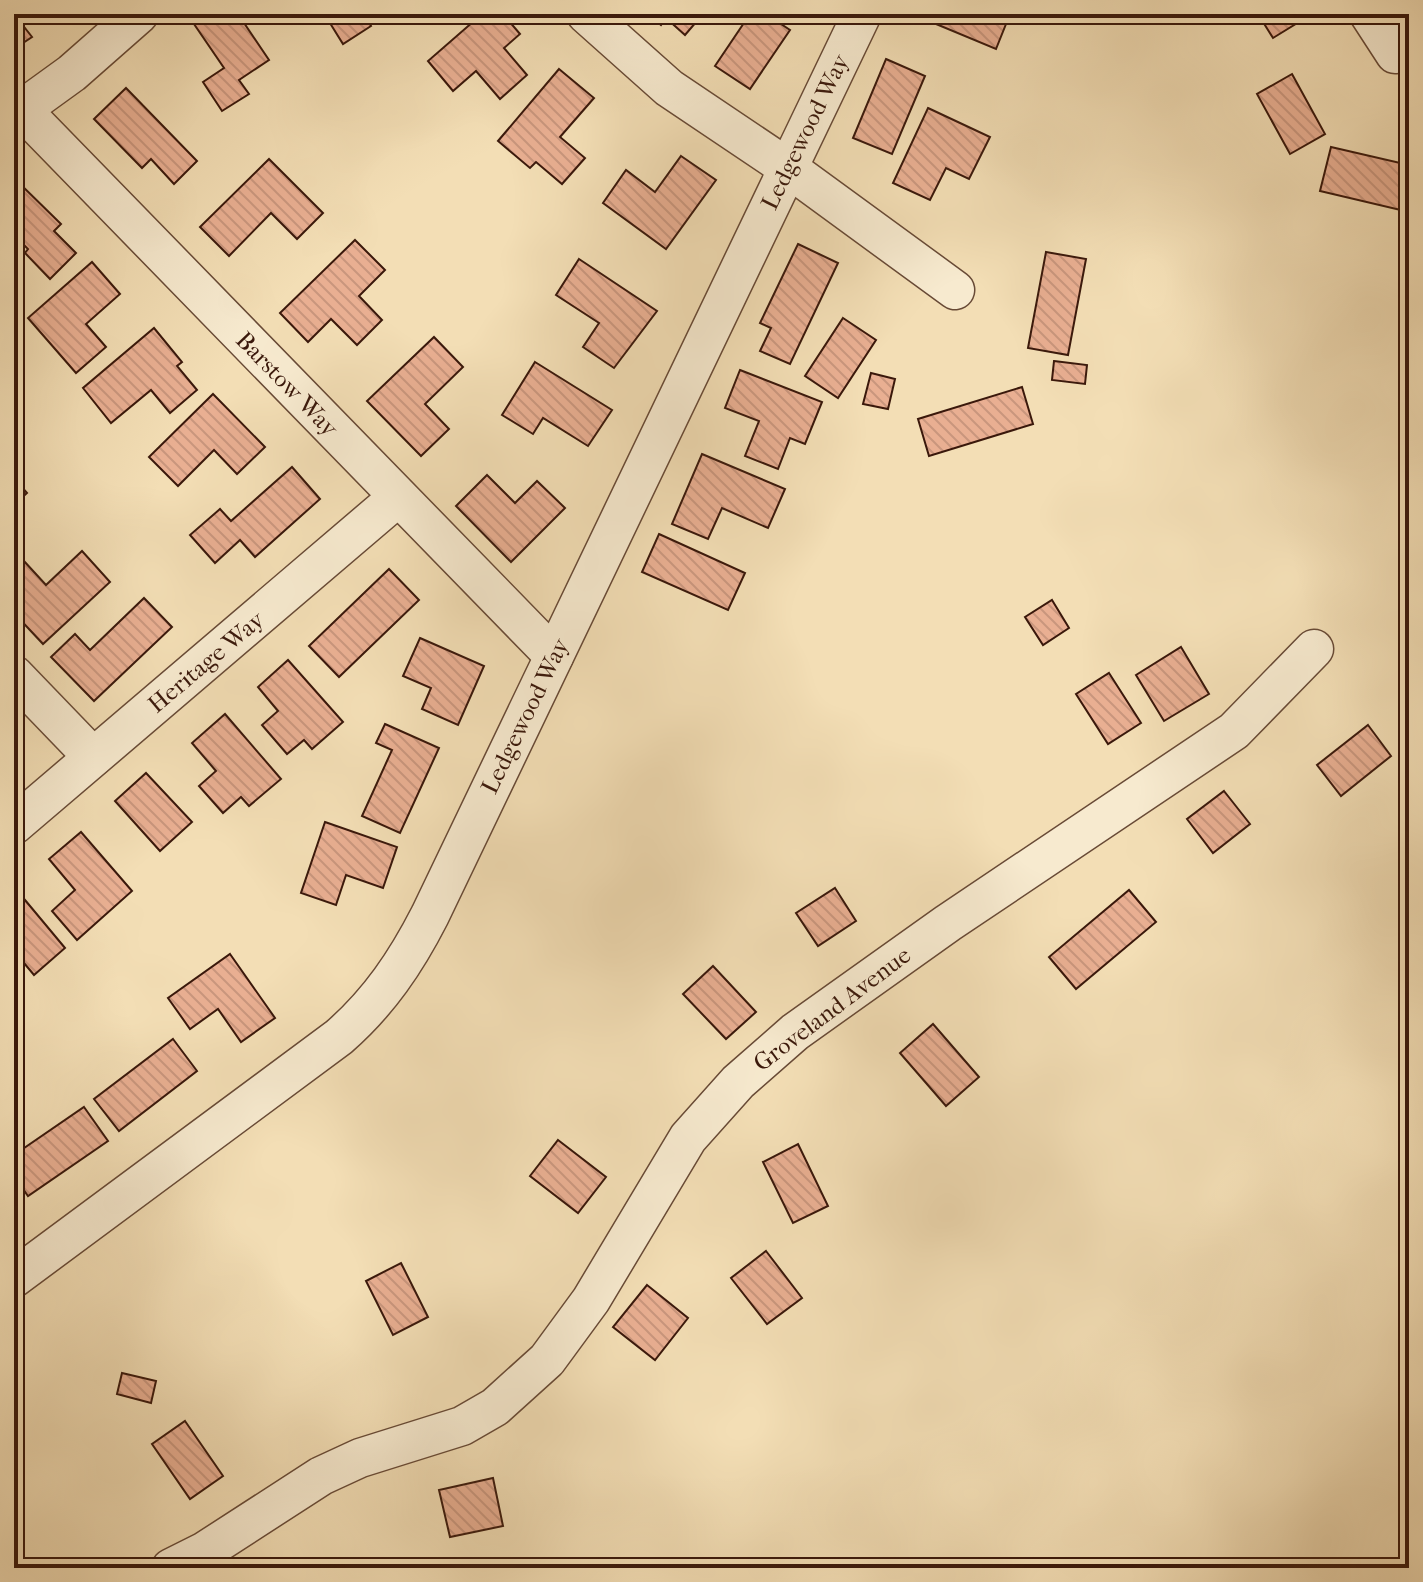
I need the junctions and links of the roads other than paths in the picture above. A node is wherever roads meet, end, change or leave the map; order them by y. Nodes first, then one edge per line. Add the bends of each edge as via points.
1 (139, 14) edge
2 (586, 14) edge
3 (862, 14) edge
4 (1369, 14) edge
5 (1395, 54) dead end
6 (18, 113) edge
7 (788, 168) junction
8 (955, 290) dead end
9 (397, 498) junction
10 (1314, 649) dead end
11 (554, 656) junction
12 (14, 675) edge
13 (93, 757) junction
14 (14, 825) edge
15 (14, 1278) edge
16 (171, 1568) edge

1 - 6 street
2 - 7 street via 669,88
3 - 7 street, Ledgewood Way
4 - 5 street
6 - 9 street, Barstow Way
7 - 8 street
7 - 11 street, Ledgewood Way
9 - 11 street, Barstow Way
9 - 13 street, Heritage Way
10 - 16 street, Groveland Avenue via 1234,731 948,923 795,1032 738,1082 688,1138 591,1300 547,1360 495,1407 462,1426 321,1476
11 - 15 street, Ledgewood Way via 413,949 367,1012
12 - 13 street
13 - 14 street, Heritage Way

